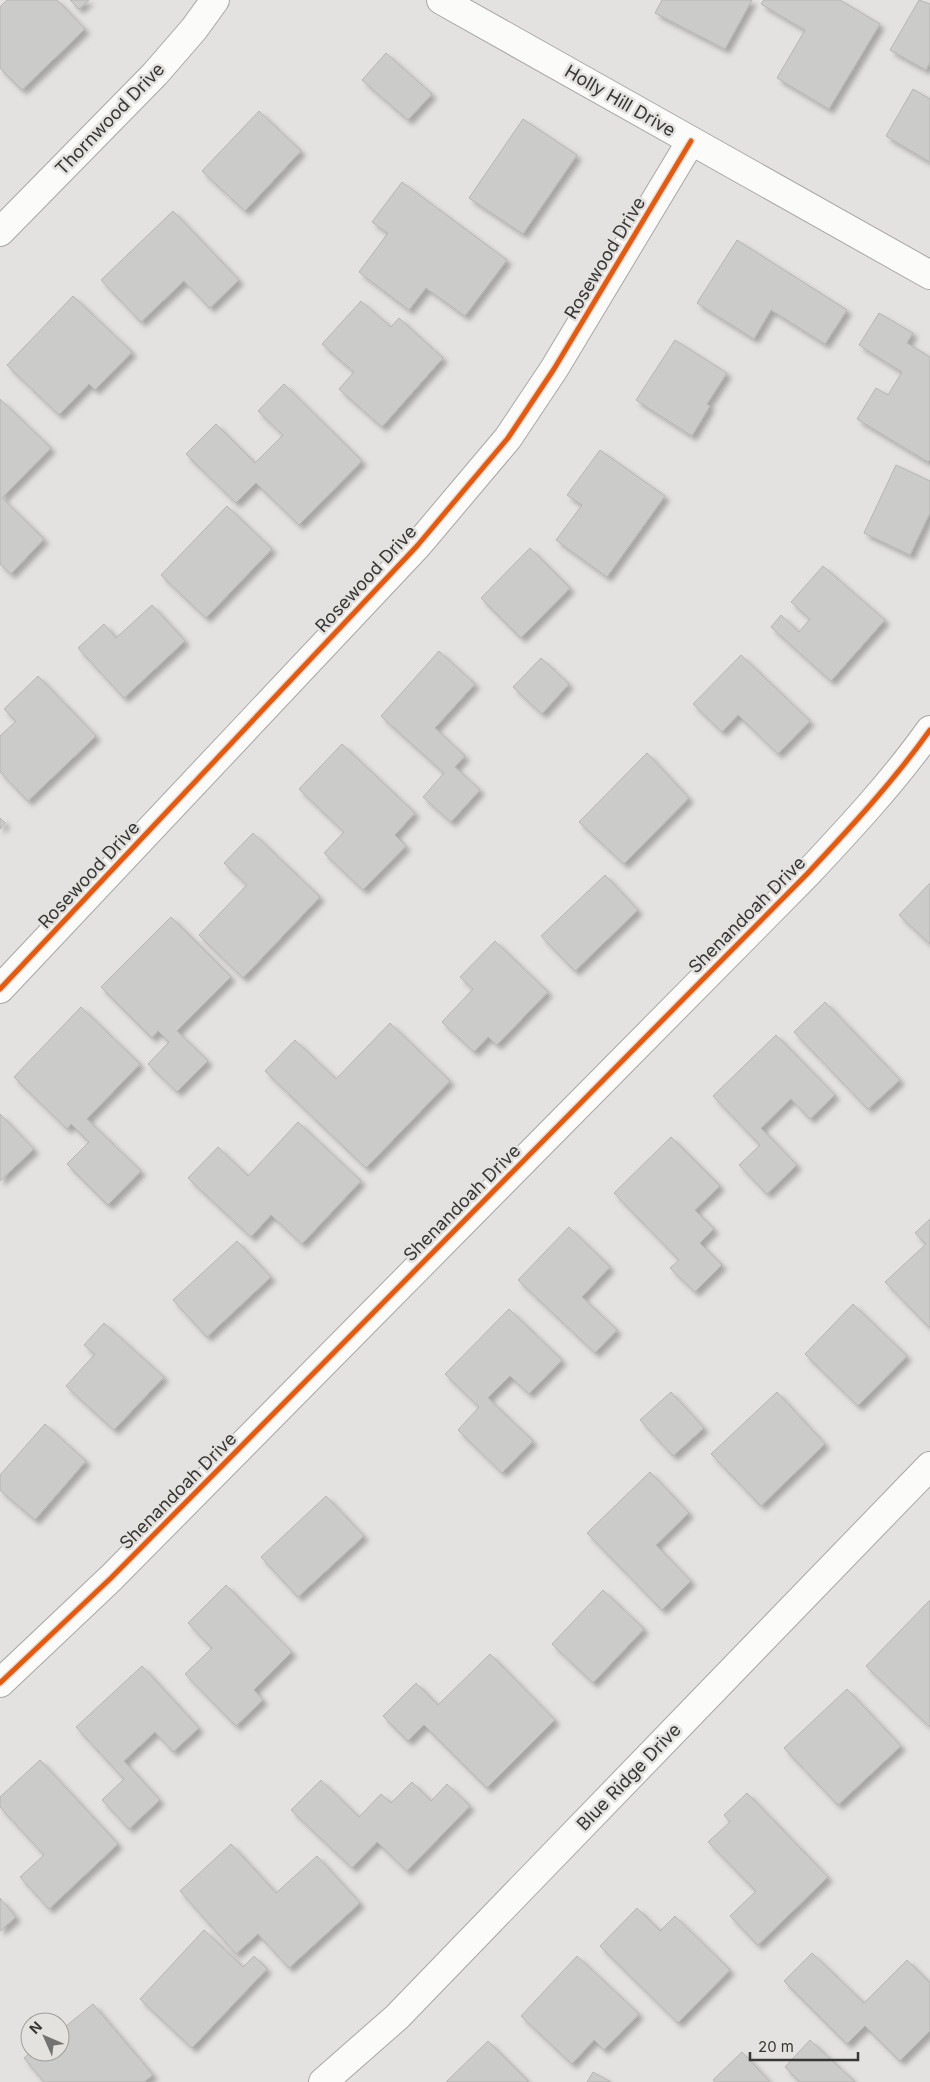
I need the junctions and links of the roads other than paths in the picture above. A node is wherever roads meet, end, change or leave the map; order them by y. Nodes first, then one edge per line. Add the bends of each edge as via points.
1 (214, 0) edge
2 (441, 0) edge
3 (691, 142) junction
4 (0, 232) edge
5 (930, 275) edge
6 (930, 730) edge
7 (0, 989) edge
8 (930, 1466) edge
9 (0, 1683) edge
10 (323, 2082) edge

1 - 4 street, Thornwood Drive via 155,74
2 - 3 street, Holly Hill Drive
3 - 5 street, Holly Hill Drive
3 - 7 street, Rosewood Drive via 554,370 508,438 418,546
6 - 9 street, Shenandoah Drive via 865,812 806,874 111,1578
8 - 10 street, Blue Ridge Drive via 397,2017

